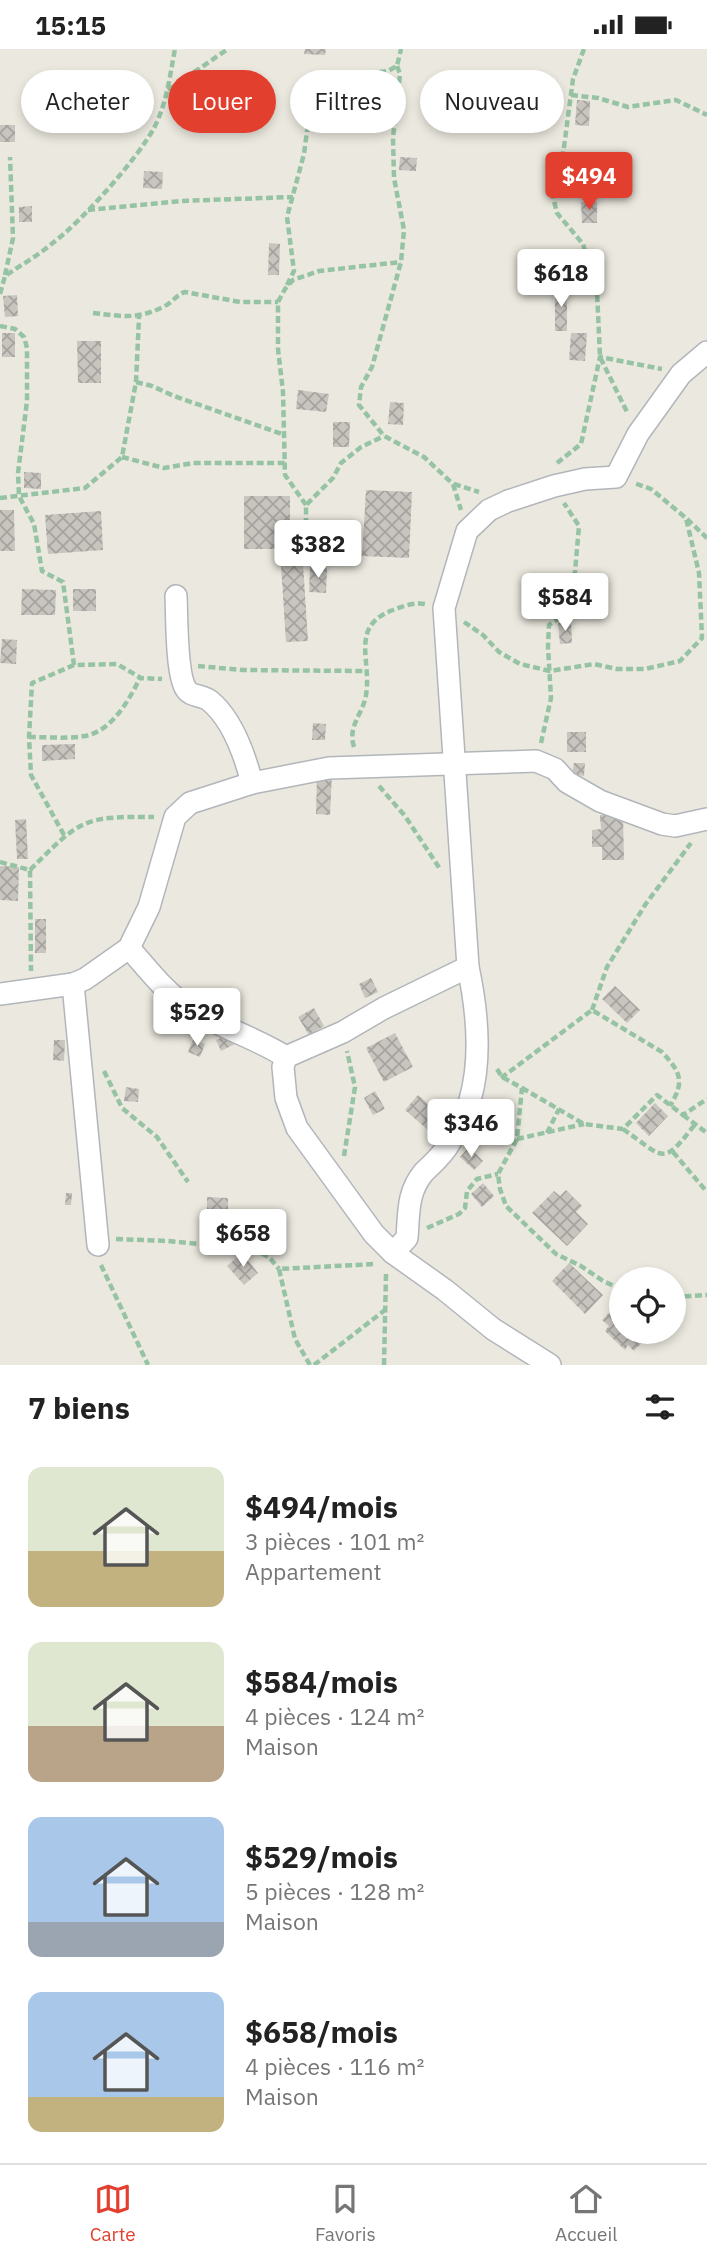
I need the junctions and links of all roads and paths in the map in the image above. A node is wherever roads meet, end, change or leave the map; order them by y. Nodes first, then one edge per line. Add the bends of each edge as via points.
1 (175, 49) edge
2 (228, 49) edge
3 (401, 49) edge
4 (584, 49) edge
5 (397, 66) junction
6 (172, 70) edge
7 (198, 70) edge
8 (168, 91) edge
9 (571, 95) junction
10 (707, 115) edge
11 (10, 157) dead end
12 (293, 197) junction
13 (88, 210) junction
14 (401, 262) junction
15 (5, 276) junction
16 (285, 289) junction
17 (0, 294) edge
18 (278, 302) junction
19 (93, 313) dead end
20 (139, 317) junction
21 (0, 326) edge
22 (707, 352) edge
23 (600, 357) junction
24 (681, 374) junction
25 (136, 382) junction
26 (282, 434) junction
27 (638, 434) junction
28 (384, 436) junction
29 (122, 457) junction
30 (286, 463) junction
31 (552, 477) junction
32 (616, 477) junction
33 (19, 496) junction
34 (0, 498) edge
35 (306, 505) junction
36 (686, 518) junction
37 (467, 531) junction
38 (707, 538) edge
39 (306, 546) dead end
40 (176, 596) dead end
41 (444, 608) junction
42 (704, 638) edge
43 (180, 664) junction
44 (74, 665) junction
45 (365, 671) junction
46 (550, 671) junction
47 (141, 678) junction
48 (185, 688) junction
49 (29, 737) junction
50 (536, 761) junction
51 (456, 764) junction
52 (360, 766) junction
53 (251, 783) junction
54 (175, 817) junction
55 (707, 819) edge
56 (64, 835) junction
57 (692, 842) dead end
58 (0, 862) edge
59 (30, 870) junction
60 (443, 873) dead end
61 (129, 948) junction
62 (468, 967) junction
63 (73, 984) junction
64 (31, 990) junction
65 (0, 994) edge
66 (592, 1010) junction
67 (343, 1032) junction
68 (78, 1037) junction
69 (286, 1056) junction
70 (496, 1067) dead end
71 (502, 1077) junction
72 (522, 1088) junction
73 (707, 1099) edge
74 (470, 1101) junction
75 (670, 1106) junction
76 (559, 1109) junction
77 (683, 1115) junction
78 (696, 1123) junction
79 (584, 1124) junction
80 (623, 1129) junction
81 (547, 1133) junction
82 (707, 1133) edge
83 (517, 1139) junction
84 (673, 1152) junction
85 (498, 1174) junction
86 (188, 1182) dead end
87 (340, 1185) junction
88 (707, 1192) edge
89 (407, 1238) junction
90 (98, 1245) junction
91 (393, 1254) junction
92 (279, 1269) junction
93 (609, 1284) edge
94 (707, 1295) edge
95 (686, 1296) edge
96 (385, 1310) junction
97 (148, 1365) edge
98 (312, 1365) edge
99 (384, 1365) edge
100 (550, 1365) edge

1 - 6 path
2 - 7 path
3 - 5 path
4 - 9 path
5 - 12 path via 333,81 307,131
5 - 14 path via 393,138 394,178 404,230
8 - 13 path via 154,128
9 - 10 path via 628,107 676,100
9 - 23 path via 562,162 552,193 557,213 583,244 597,291
11 - 15 path via 13,238
12 - 13 path
12 - 16 path via 287,217 294,271
13 - 15 path via 56,242
14 - 16 path via 319,271
14 - 28 path via 359,405
15 - 17 path
16 - 18 path
18 - 20 path via 240,302 185,292
18 - 26 path
19 - 20 path
20 - 25 path
21 - 33 path via 15,329 27,348
22 - 24 street
23 - 24 path
23 - 27 path
23 - 31 path via 581,444
24 - 27 street
25 - 26 path
25 - 29 path
26 - 30 path
27 - 32 street
28 - 35 path via 341,463 334,478
28 - 37 path via 424,457 453,484
29 - 30 path via 163,468 193,463
29 - 33 path via 85,488
30 - 35 path via 285,475
31 - 32 street
31 - 37 street via 489,510
31 - 46 path via 579,526 572,606 549,625 547,634
32 - 36 path via 651,489
33 - 34 path
33 - 44 path via 34,524 42,571 63,582
35 - 39 path
36 - 38 path
36 - 42 path via 699,573
37 - 41 street
40 - 43 street
41 - 45 path via 419,603 379,616 365,640
41 - 46 path via 499,652 520,664
41 - 51 street
42 - 46 path via 680,661 645,669 594,664
43 - 45 path via 242,670
43 - 48 street
44 - 47 path via 117,664
44 - 49 path via 32,683
45 - 52 path via 366,694 352,740
46 - 50 path via 551,698
47 - 48 path via 170,680
47 - 49 path via 127,703 97,732
48 - 53 street via 213,703 232,730
49 - 56 path via 31,775
50 - 51 street
50 - 55 street via 600,801 662,824
51 - 52 street
51 - 62 street
52 - 53 street
52 - 60 path via 405,816
53 - 54 street via 190,803
54 - 56 path via 107,816
54 - 61 street via 149,907
56 - 59 path
57 - 66 path via 607,967
58 - 59 path
59 - 64 path
61 - 63 street
61 - 69 street via 190,1009
62 - 67 street
62 - 74 street via 476,1035
63 - 64 street
63 - 68 street
64 - 65 street
66 - 71 path
66 - 75 path via 671,1062 680,1082
67 - 69 street
67 - 87 path via 355,1087
68 - 86 path via 104,1072 122,1108 157,1137
68 - 90 street
69 - 87 street via 286,1098 298,1128
70 - 71 path
71 - 72 path
71 - 74 path
72 - 76 path
72 - 83 path
73 - 77 path
74 - 89 street via 448,1147 412,1189
75 - 77 path
75 - 80 path via 657,1095
76 - 79 path
76 - 81 path
77 - 78 path
78 - 82 path
78 - 84 path
79 - 80 path
79 - 81 path
80 - 84 path via 657,1153
81 - 83 path
83 - 85 path
84 - 88 path
85 - 89 path via 471,1184 459,1214
85 - 93 path via 506,1206 556,1254
87 - 91 street
89 - 91 street
90 - 92 path via 117,1239 253,1249
90 - 97 path via 99,1260
91 - 100 street via 493,1329
92 - 96 path via 386,1265
92 - 98 path via 295,1339
94 - 95 path
96 - 98 path
96 - 99 path

